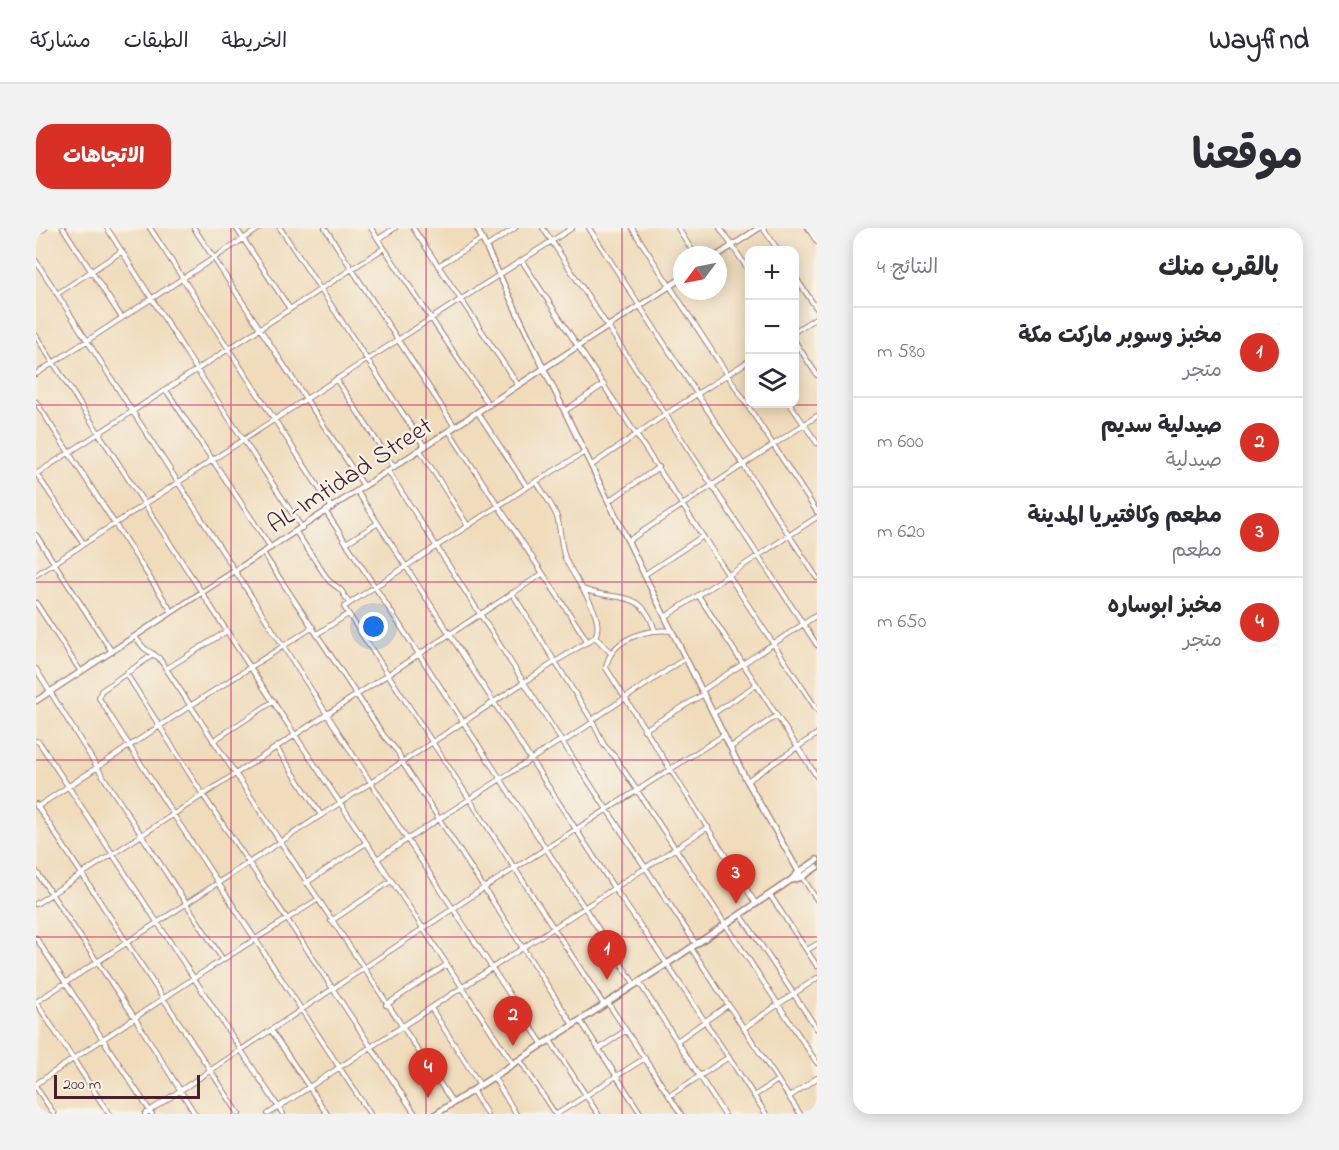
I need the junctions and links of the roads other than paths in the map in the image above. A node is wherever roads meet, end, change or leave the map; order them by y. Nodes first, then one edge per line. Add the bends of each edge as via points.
1 (45, 228) edge
2 (63, 228) edge
3 (107, 228) edge
4 (150, 228) edge
5 (194, 228) edge
6 (236, 228) edge
7 (260, 228) edge
8 (280, 228) edge
9 (326, 228) edge
10 (371, 228) edge
11 (395, 228) edge
12 (414, 228) edge
13 (477, 228) edge
14 (515, 228) edge
15 (543, 228) edge
16 (572, 228) edge
17 (589, 228) edge
18 (632, 228) edge
19 (678, 228) edge
20 (720, 228) edge
21 (761, 228) edge
22 (808, 228) edge
23 (36, 234) edge
24 (244, 239) junction
25 (378, 239) junction
26 (482, 239) junction
27 (552, 241) junction
28 (817, 242) edge
29 (690, 246) edge
30 (732, 246) junction
31 (775, 246) edge
32 (486, 247) junction
33 (384, 248) junction
34 (727, 249) edge
35 (122, 251) junction
36 (213, 258) junction
37 (36, 261) edge
38 (522, 261) junction
39 (745, 265) edge
40 (438, 266) junction
41 (351, 269) junction
42 (38, 270) edge
43 (91, 271) junction
44 (500, 276) junction
45 (182, 279) junction
46 (799, 281) edge
47 (673, 284) edge
48 (670, 286) junction
49 (320, 290) junction
50 (57, 294) junction
51 (152, 298) junction
52 (461, 300) junction
53 (640, 306) junction
54 (290, 309) junction
55 (817, 309) edge
56 (817, 317) edge
57 (122, 318) junction
58 (430, 320) junction
59 (609, 326) junction
60 (261, 328) junction
61 (799, 329) edge
62 (36, 336) edge
63 (397, 340) junction
64 (87, 341) junction
65 (579, 346) junction
66 (799, 346) edge
67 (229, 349) junction
68 (366, 359) junction
69 (53, 363) junction
70 (745, 363) edge
71 (197, 369) junction
72 (544, 369) junction
73 (36, 374) edge
74 (727, 374) junction
75 (817, 375) edge
76 (336, 379) junction
77 (604, 384) junction
78 (519, 386) junction
79 (166, 390) junction
80 (697, 394) junction
81 (306, 399) junction
82 (36, 402) edge
83 (489, 406) junction
84 (793, 408) edge
85 (565, 411) junction
86 (131, 412) junction
87 (478, 413) junction
88 (666, 414) junction
89 (817, 416) edge
90 (275, 420) junction
91 (804, 425) junction
92 (455, 427) junction
93 (449, 431) junction
94 (98, 433) junction
95 (637, 433) junction
96 (244, 440) junction
97 (817, 443) edge
98 (773, 445) junction
99 (422, 449) junction
100 (585, 452) junction
101 (68, 453) junction
102 (213, 460) junction
103 (742, 464) junction
104 (592, 465) junction
105 (394, 467) junction
106 (659, 467) junction
107 (388, 471) junction
108 (36, 474) edge
109 (536, 481) junction
110 (177, 482) junction
111 (712, 484) junction
112 (364, 486) junction
113 (527, 487) junction
114 (357, 491) junction
115 (609, 501) junction
116 (144, 504) junction
117 (683, 504) junction
118 (497, 507) junction
119 (332, 508) junction
120 (326, 512) junction
121 (817, 512) edge
122 (817, 517) edge
123 (378, 523) junction
124 (115, 524) junction
125 (468, 526) junction
126 (302, 528) junction
127 (296, 532) junction
128 (36, 535) edge
129 (703, 536) junction
130 (789, 536) junction
131 (628, 541) junction
132 (346, 543) junction
133 (84, 544) junction
134 (436, 546) junction
135 (271, 548) junction
136 (263, 553) junction
137 (759, 556) junction
138 (54, 564) junction
139 (405, 567) junction
140 (236, 572) junction
141 (542, 574) junction
142 (644, 574) junction
143 (36, 575) edge
144 (728, 575) junction
145 (817, 578) edge
146 (374, 587) junction
147 (583, 589) junction
148 (203, 593) junction
149 (512, 593) junction
150 (698, 595) junction
151 (36, 603) edge
152 (349, 603) junction
153 (173, 613) junction
154 (348, 614) junction
155 (480, 614) junction
156 (817, 615) edge
157 (665, 617) junction
158 (803, 624) junction
159 (313, 627) junction
160 (227, 631) junction
161 (655, 631) junction
162 (672, 631) junction
163 (450, 633) junction
164 (317, 634) junction
165 (135, 637) junction
166 (595, 637) junction
167 (588, 642) junction
168 (773, 644) junction
169 (817, 645) edge
170 (284, 646) junction
171 (112, 652) junction
172 (611, 653) junction
173 (153, 654) junction
174 (418, 654) junction
175 (686, 658) junction
176 (555, 662) junction
177 (742, 664) junction
178 (250, 667) junction
179 (36, 669) edge
180 (166, 669) junction
181 (81, 672) junction
182 (126, 673) junction
183 (387, 674) junction
184 (523, 683) junction
185 (756, 685) junction
186 (51, 692) junction
187 (703, 692) junction
188 (356, 694) junction
189 (624, 699) junction
190 (274, 701) junction
191 (36, 702) edge
192 (494, 702) junction
193 (190, 706) junction
194 (817, 710) edge
195 (714, 713) junction
196 (327, 714) junction
197 (776, 716) junction
198 (593, 721) junction
199 (463, 722) junction
200 (159, 726) junction
201 (644, 730) junction
202 (817, 734) edge
203 (295, 735) junction
204 (725, 735) junction
205 (36, 741) edge
206 (213, 741) junction
207 (561, 741) junction
208 (432, 742) junction
209 (129, 746) junction
210 (276, 747) junction
211 (731, 747) junction
212 (797, 747) junction
213 (531, 759) junction
214 (402, 762) junction
215 (97, 767) junction
216 (669, 770) junction
217 (235, 774) junction
218 (817, 777) edge
219 (500, 779) junction
220 (747, 781) junction
221 (371, 783) junction
222 (68, 786) junction
223 (636, 790) junction
224 (203, 795) junction
225 (469, 798) junction
226 (340, 803) junction
227 (36, 806) edge
228 (606, 809) junction
229 (173, 814) junction
230 (321, 815) junction
231 (438, 819) junction
232 (708, 827) junction
233 (575, 829) junction
234 (141, 835) junction
235 (407, 839) junction
236 (280, 843) junction
237 (366, 843) junction
238 (546, 848) junction
239 (675, 849) junction
240 (112, 854) junction
241 (376, 859) junction
242 (817, 860) edge
243 (249, 863) junction
244 (817, 867) edge
245 (646, 868) junction
246 (514, 869) junction
247 (36, 871) edge
248 (82, 874) junction
249 (800, 874) junction
250 (391, 881) junction
251 (218, 883) junction
252 (306, 883) junction
253 (484, 888) junction
254 (614, 888) junction
255 (51, 895) junction
256 (770, 896) junction
257 (317, 900) junction
258 (817, 900) edge
259 (187, 903) junction
260 (36, 904) edge
261 (757, 904) junction
262 (584, 907) junction
263 (453, 909) junction
264 (741, 915) junction
265 (287, 919) junction
266 (331, 921) junction
267 (158, 922) junction
268 (726, 925) junction
269 (554, 927) junction
270 (423, 929) junction
271 (36, 938) edge
272 (255, 939) junction
273 (128, 942) junction
274 (696, 944) junction
275 (817, 944) edge
276 (522, 946) junction
277 (691, 948) junction
278 (807, 950) junction
279 (223, 960) junction
280 (96, 962) junction
281 (667, 964) junction
282 (446, 965) junction
283 (817, 966) edge
284 (492, 967) junction
285 (363, 969) junction
286 (194, 978) junction
287 (817, 978) edge
288 (66, 983) junction
289 (637, 983) junction
290 (461, 987) junction
291 (332, 990) junction
292 (794, 993) junction
293 (164, 999) junction
294 (36, 1002) edge
295 (606, 1004) junction
296 (778, 1004) junction
297 (386, 1005) junction
298 (728, 1005) junction
299 (431, 1008) junction
300 (301, 1010) junction
301 (135, 1018) junction
302 (580, 1020) junction
303 (706, 1021) junction
304 (573, 1024) junction
305 (401, 1027) junction
306 (744, 1028) junction
307 (817, 1029) edge
308 (271, 1030) junction
309 (626, 1030) junction
310 (103, 1039) junction
311 (550, 1040) junction
312 (677, 1041) junction
313 (543, 1045) junction
314 (370, 1048) junction
315 (599, 1049) junction
316 (241, 1050) junction
317 (729, 1057) junction
318 (645, 1058) junction
319 (73, 1059) junction
320 (520, 1060) junction
321 (817, 1063) edge
322 (513, 1065) junction
323 (339, 1068) junction
324 (210, 1070) junction
325 (493, 1076) junction
326 (616, 1076) junction
327 (699, 1076) junction
328 (817, 1078) edge
329 (778, 1080) junction
330 (480, 1085) junction
331 (36, 1086) edge
332 (309, 1088) junction
333 (472, 1090) junction
334 (180, 1091) junction
335 (586, 1096) junction
336 (669, 1096) junction
337 (754, 1096) junction
338 (789, 1097) junction
339 (453, 1103) junction
340 (279, 1107) junction
341 (447, 1111) edge
342 (151, 1112) edge
343 (54, 1114) edge
344 (109, 1114) edge
345 (145, 1114) edge
346 (195, 1114) edge
347 (239, 1114) edge
348 (268, 1114) edge
349 (283, 1114) edge
350 (327, 1114) edge
351 (370, 1114) edge
352 (415, 1114) edge
353 (436, 1114) edge
354 (487, 1114) edge
355 (516, 1114) edge
356 (556, 1114) edge
357 (598, 1114) edge
358 (641, 1114) edge
359 (681, 1114) edge
360 (724, 1114) edge
361 (766, 1114) edge
362 (800, 1114) edge

1 - 23 street
2 - 43 street
3 - 35 street
4 - 45 street
5 - 36 street
6 - 24 street
7 - 24 street
8 - 49 street
9 - 41 street
10 - 25 street
11 - 25 street
12 - 40 street
13 - 26 street
14 - 32 street
15 - 27 street
16 - 27 street
17 - 53 street
18 - 48 street
19 - 29 street
20 - 30 street
21 - 30 street
21 - 31 street
22 - 28 street
24 - 36 street
24 - 54 street
25 - 33 street
26 - 32 street
26 - 40 street
27 - 38 street
27 - 59 street
30 - 34 street
30 - 39 street
32 - 44 street
33 - 41 street
33 - 58 street
35 - 43 street
35 - 51 street
36 - 45 street
36 - 60 street
37 - 42 street
38 - 44 street
38 - 65 street
40 - 52 street
41 - 49 street
41 - 63 street
42 - 50 street
43 - 50 street
43 - 57 street
44 - 52 street
44 - 72 street
45 - 51 street
45 - 67 street
46 - 55 street
47 - 48 street, AL-Imtidad Street
48 - 53 street, AL-Imtidad Street
48 - 74 street
49 - 54 street
49 - 68 street
50 - 64 street
51 - 57 street
51 - 71 street
52 - 58 street
52 - 78 street
53 - 59 street, AL-Imtidad Street
53 - 80 street
54 - 60 street
56 - 61 street
57 - 64 street
58 - 63 street
58 - 83 street
59 - 65 street, AL-Imtidad Street
59 - 88 street
60 - 67 street
60 - 81 street
62 - 69 street
63 - 68 street
63 - 92 street
64 - 69 street
64 - 86 street
65 - 72 street, AL-Imtidad Street
65 - 77 street
66 - 75 street
67 - 71 street
67 - 90 street
68 - 76 street
68 - 99 street
69 - 73 street
69 - 94 street
70 - 74 street
71 - 79 street
71 - 96 street
72 - 78 street, AL-Imtidad Street
72 - 85 street
74 - 80 street
74 - 98 street
76 - 81 street
76 - 105 street
77 - 85 street
77 - 95 street
78 - 83 street, AL-Imtidad Street
79 - 86 street
79 - 102 street
80 - 88 street
80 - 103 street
81 - 90 street
81 - 112 street
82 - 101 street
83 - 87 street, AL-Imtidad Street
84 - 91 street
85 - 100 street
86 - 94 street
86 - 110 street
87 - 92 street, AL-Imtidad Street
87 - 113 street
88 - 95 street
88 - 111 street
89 - 91 street
90 - 96 street
90 - 119 street
91 - 97 street
91 - 98 street
92 - 93 street, AL-Imtidad Street
93 - 99 street, AL-Imtidad Street
93 - 118 street
94 - 101 street
94 - 116 street
95 - 104 street
95 - 106 street
96 - 102 street
96 - 126 street
98 - 103 street
98 - 121 street
99 - 105 street, AL-Imtidad Street
99 - 125 street
100 - 104 street
100 - 109 street
101 - 108 street
101 - 124 street
102 - 110 street
102 - 135 street
103 - 111 street
103 - 130 street
104 - 115 street
105 - 107 street, AL-Imtidad Street
106 - 115 street
106 - 117 street
107 - 112 street, AL-Imtidad Street
107 - 134 street
108 - 133 street
109 - 113 street
109 - 147 street via 556,515 565,556
110 - 116 street
110 - 140 street
111 - 117 street
111 - 137 street
112 - 114 street, AL-Imtidad Street
113 - 118 street
114 - 119 street, AL-Imtidad Street
114 - 123 street
115 - 131 street
116 - 124 street
116 - 148 street
117 - 129 street
117 - 131 street
118 - 125 street
118 - 141 street
119 - 120 street, AL-Imtidad Street
120 - 126 street, AL-Imtidad Street
120 - 132 street
122 - 130 street
123 - 132 street
123 - 139 street
124 - 133 street
124 - 153 street
125 - 134 street
126 - 127 street, AL-Imtidad Street
127 - 135 street, AL-Imtidad Street
127 - 152 street
128 - 138 street
129 - 142 street
129 - 144 street
130 - 137 street
130 - 145 street
131 - 142 street
132 - 146 street
133 - 138 street
134 - 139 street
134 - 155 street
135 - 136 street, AL-Imtidad Street
136 - 140 street, AL-Imtidad Street
136 - 159 street
137 - 144 street
137 - 158 street
138 - 143 street
138 - 171 street
139 - 146 street
139 - 163 street
140 - 148 street, AL-Imtidad Street
140 - 170 street
141 - 149 street
141 - 167 street
142 - 157 street
144 - 150 street
144 - 168 street
146 - 152 street
146 - 174 street
147 - 161 street via 635,600
147 - 166 street via 596,618
148 - 153 street, AL-Imtidad Street
148 - 160 street
149 - 155 street
149 - 176 street
150 - 157 street
150 - 177 street
151 - 181 street
152 - 154 street via 344,607
153 - 165 street, AL-Imtidad Street
154 - 164 street
154 - 183 street
155 - 163 street
155 - 184 street
156 - 158 street
157 - 162 street
158 - 168 street
158 - 169 street
159 - 164 street
159 - 170 street
160 - 178 street
160 - 180 street
161 - 162 street
161 - 172 street via 638,635
162 - 175 street
163 - 174 street
163 - 192 street
164 - 188 street
165 - 171 street, AL-Imtidad Street
165 - 173 street
166 - 167 street
166 - 172 street
167 - 176 street
168 - 177 street
168 - 194 street
170 - 178 street
170 - 196 street
171 - 181 street, AL-Imtidad Street
172 - 189 street via 606,668
173 - 180 street
173 - 182 street
174 - 183 street
174 - 199 street
175 - 187 street
175 - 189 street
176 - 184 street
176 - 198 street
177 - 185 street
177 - 187 street
178 - 190 street
178 - 193 street
179 - 186 street
180 - 193 street
181 - 186 street, AL-Imtidad Street
182 - 200 street
182 - 209 street via 98,695
183 - 188 street
183 - 208 street
184 - 192 street
184 - 207 street
185 - 195 street
185 - 197 street
186 - 191 street, AL-Imtidad Street
186 - 215 street
187 - 195 street
187 - 201 street
188 - 196 street
188 - 214 street
189 - 198 street
189 - 201 street
190 - 203 street
190 - 206 street
192 - 199 street
192 - 213 street
193 - 200 street
193 - 206 street
195 - 204 street
196 - 203 street
196 - 221 street
197 - 211 street
197 - 212 street
198 - 207 street
198 - 223 street via 604,745
199 - 208 street
199 - 219 street
200 - 209 street
200 - 224 street
201 - 216 street
202 - 212 street
203 - 210 street
203 - 226 street
204 - 211 street
204 - 216 street
205 - 222 street
206 - 217 street
207 - 213 street
207 - 228 street
208 - 214 street
208 - 225 street
209 - 215 street
209 - 229 street
210 - 217 street
210 - 230 street
211 - 220 street
212 - 218 street
212 - 220 street
213 - 219 street
213 - 233 street
214 - 221 street
214 - 231 street
215 - 222 street
215 - 234 street
216 - 223 street
216 - 232 street
217 - 224 street
217 - 236 street
219 - 225 street
219 - 238 street
220 - 249 street
221 - 226 street
221 - 235 street
222 - 227 street
222 - 240 street
223 - 228 street
223 - 239 street
224 - 229 street
224 - 243 street
225 - 231 street
225 - 246 street
226 - 230 street
226 - 237 street
227 - 248 street
228 - 233 street
228 - 245 street
229 - 234 street
229 - 251 street
230 - 236 street
231 - 235 street
231 - 253 street
232 - 239 street
232 - 261 street
233 - 238 street
233 - 254 street
234 - 240 street
234 - 259 street
235 - 241 street
235 - 263 street
236 - 243 street
236 - 252 street
237 - 241 street
237 - 252 street
238 - 246 street
238 - 262 street
239 - 245 street
239 - 268 street
240 - 248 street
240 - 267 street
241 - 250 street
242 - 249 main road
243 - 251 street
243 - 265 street
244 - 249 main road
245 - 254 street
245 - 274 street
246 - 253 street
246 - 269 street
247 - 255 street
248 - 255 street
248 - 273 street
249 - 256 main road
249 - 258 street
250 - 266 street
250 - 270 street
251 - 259 street
251 - 272 street
252 - 257 street
253 - 263 street
253 - 276 street
254 - 262 street
254 - 281 street
255 - 260 street
255 - 280 street
256 - 261 main road
256 - 278 street
257 - 265 street
257 - 266 street
259 - 267 street
259 - 279 street
261 - 264 main road
262 - 269 street
262 - 289 street
263 - 270 street
263 - 284 street
264 - 268 main road
264 - 292 street
265 - 272 street
265 - 291 street
266 - 285 street
267 - 273 street
267 - 286 street
268 - 274 main road
268 - 296 street
269 - 276 street
269 - 295 street
270 - 282 street
270 - 285 street
271 - 288 street
272 - 279 street
272 - 300 street
273 - 280 street
273 - 293 street
274 - 277 main road
275 - 278 street
276 - 284 street
276 - 304 street
277 - 281 main road
277 - 298 street
278 - 283 street
279 - 286 street
280 - 288 street
280 - 301 street
281 - 289 main road
281 - 303 street
282 - 290 street
282 - 297 street
284 - 290 street
284 - 313 street
285 - 291 street
285 - 297 street
286 - 293 street
286 - 316 street
287 - 292 street
288 - 294 street
288 - 310 street
289 - 295 main road
289 - 312 street
290 - 299 street
290 - 322 street
291 - 300 street
291 - 314 street
292 - 296 street
292 - 307 street
293 - 301 street
293 - 324 street
294 - 319 street
295 - 302 main road
295 - 309 street
296 - 306 street
296 - 321 street
297 - 305 street
298 - 303 street
298 - 306 street
299 - 305 street
299 - 330 street
300 - 308 street
300 - 323 street
301 - 310 street
301 - 334 street
302 - 304 main road
302 - 315 street
303 - 312 street
303 - 317 street
304 - 311 main road
305 - 314 street
305 - 339 street
306 - 329 street
308 - 316 street
308 - 332 street
309 - 315 street
309 - 318 street
310 - 319 street
310 - 342 street
311 - 313 main road
311 - 335 street
312 - 327 street
313 - 320 main road
314 - 323 street
314 - 352 street
315 - 326 street
316 - 324 street
316 - 340 street
317 - 327 street
317 - 337 street
318 - 326 street
318 - 336 street
319 - 331 street
319 - 344 street
320 - 322 main road
320 - 356 street
322 - 325 main road
323 - 332 street
323 - 351 street
324 - 334 street
324 - 347 street
325 - 330 main road
325 - 355 street
326 - 335 street
326 - 358 street
327 - 336 street
327 - 360 street
328 - 338 street
329 - 337 street
329 - 338 street
330 - 333 main road
331 - 343 street
332 - 340 street
332 - 350 street
333 - 339 main road
333 - 354 street
334 - 342 street
334 - 346 street
335 - 356 street
335 - 357 street
336 - 359 street
337 - 361 street
338 - 362 street
339 - 341 main road
340 - 348 street
340 - 349 street
341 - 353 main road
342 - 345 street

